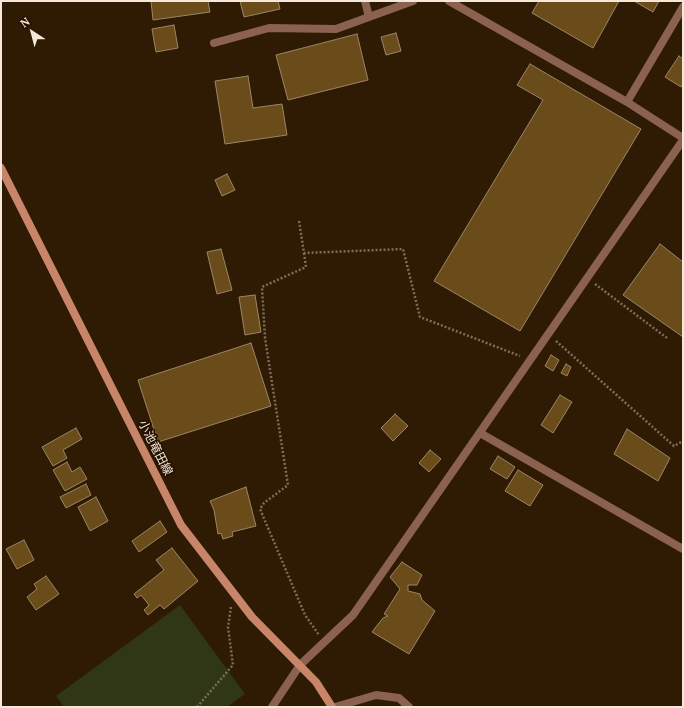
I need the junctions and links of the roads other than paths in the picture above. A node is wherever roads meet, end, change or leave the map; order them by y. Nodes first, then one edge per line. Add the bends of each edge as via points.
1 (364, 1) edge
2 (413, 1) edge
3 (449, 1) edge
4 (683, 7) edge
5 (368, 17) junction
6 (214, 43) dead end
7 (627, 102) junction
8 (683, 139) edge
9 (1, 168) edge
10 (480, 433) junction
11 (683, 549) edge
12 (300, 665) junction
13 (272, 707) edge
14 (333, 707) edge
15 (409, 707) edge

1 - 5 street
2 - 5 street
3 - 7 street
4 - 7 street
5 - 6 street via 336,29 269,28
7 - 8 street
8 - 10 street
9 - 12 main road, 小池竜田線 via 181,525 252,617
10 - 11 street
10 - 12 street via 353,616
12 - 13 street
12 - 14 main road, 小池竜田線 via 316,682
14 - 15 street via 376,695 399,698

